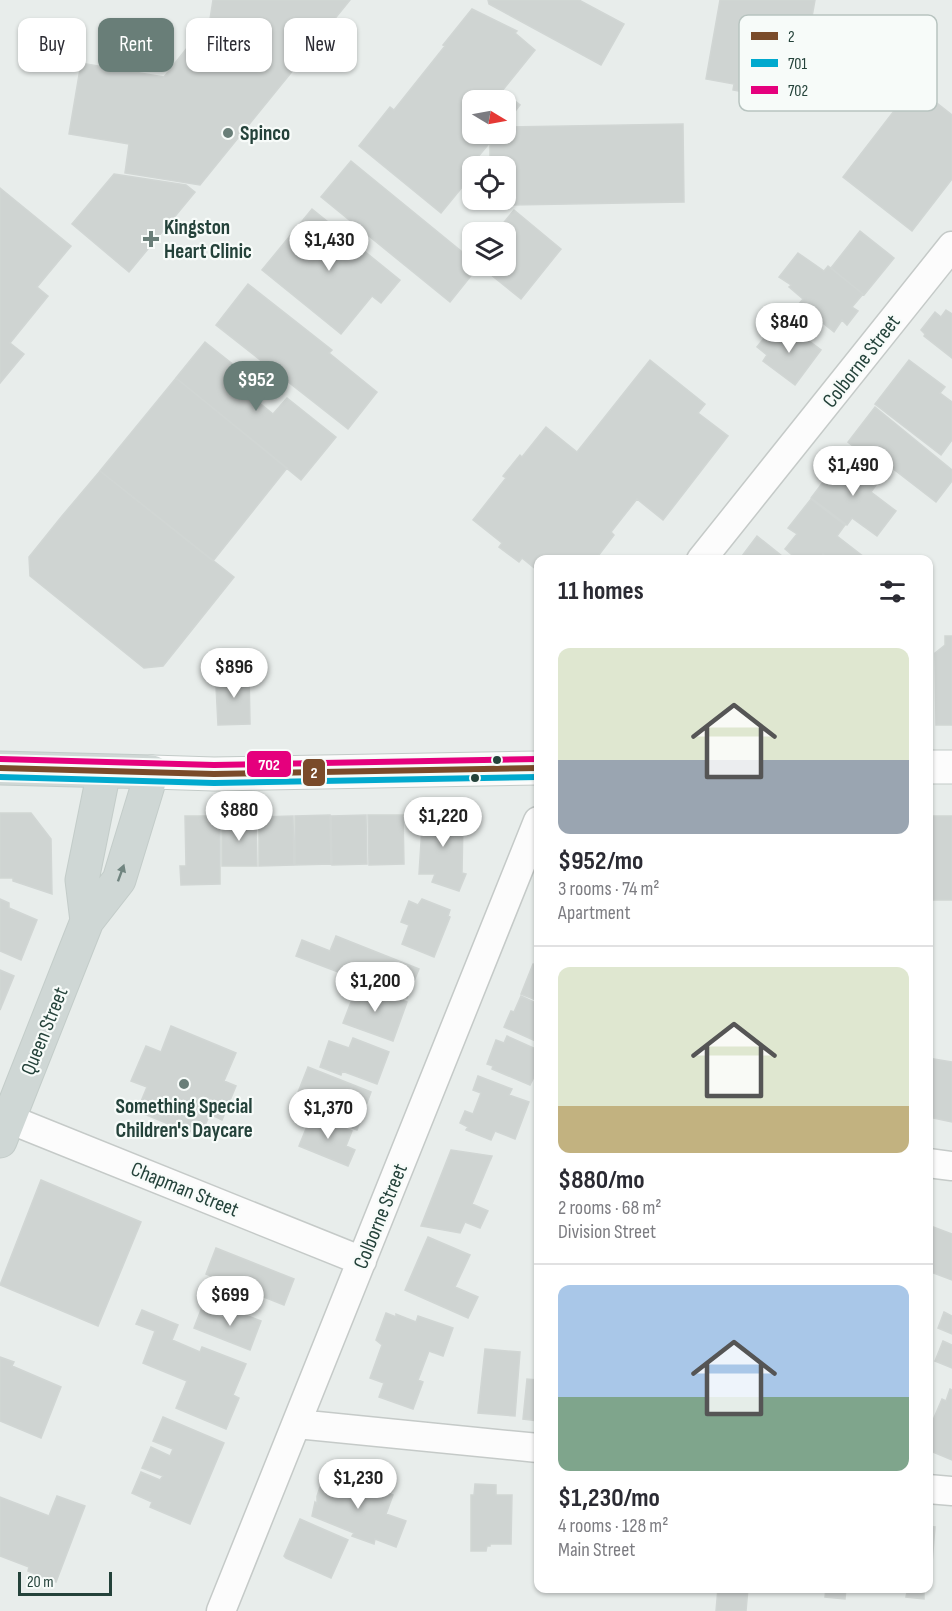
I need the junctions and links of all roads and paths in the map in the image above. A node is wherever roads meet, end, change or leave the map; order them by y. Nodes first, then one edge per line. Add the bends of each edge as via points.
1 (952, 246) edge
2 (705, 555) edge
3 (952, 766) edge
4 (933, 767) edge
5 (0, 768) edge
6 (534, 768) edge
7 (104, 771) junction
8 (152, 772) junction
9 (534, 831) edge
10 (87, 921) junction
11 (4, 1130) edge
12 (933, 1164) edge
13 (952, 1166) edge
14 (362, 1261) junction
15 (297, 1424) junction
16 (534, 1448) edge
17 (933, 1489) edge
18 (952, 1491) edge
19 (221, 1611) edge

1 - 2 street, Colborne Street
3 - 4 main road
5 - 7 main road
6 - 8 main road
7 - 8 main road
7 - 10 main road, Queen Street via 82,880
10 -> 8 main road, Queen Street via 119,880
9 - 14 street, Colborne Street
10 - 11 main road, Queen Street
11 - 14 street, Chapman Street
12 - 13 street
14 - 15 street, Colborne Street
15 - 16 street
15 - 19 street, Colborne Street
17 - 18 street

